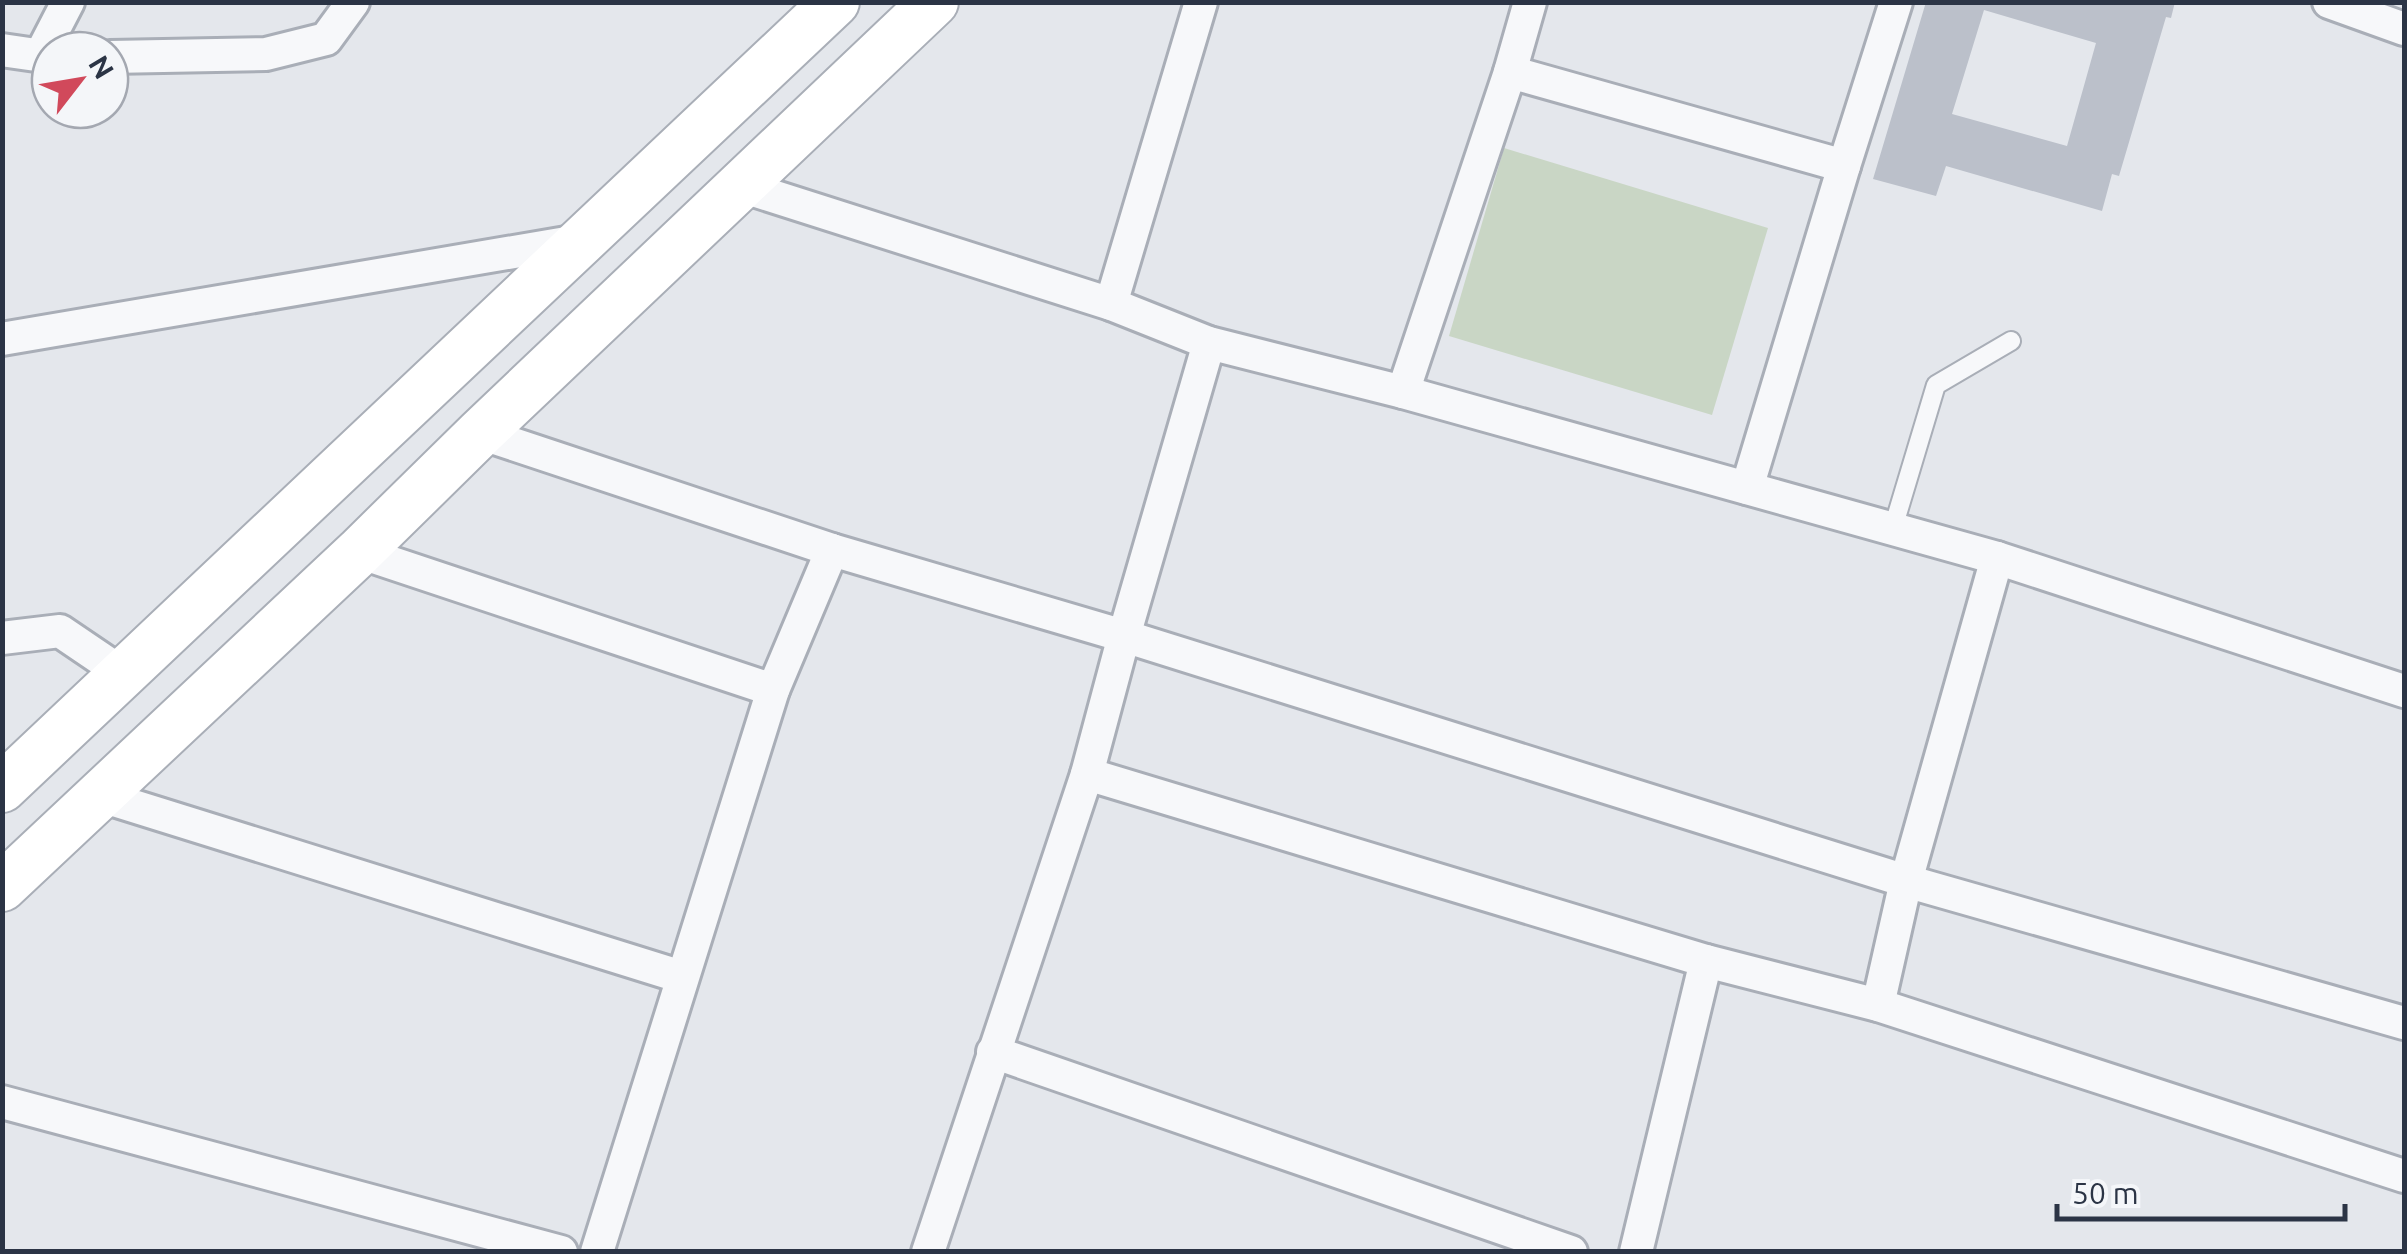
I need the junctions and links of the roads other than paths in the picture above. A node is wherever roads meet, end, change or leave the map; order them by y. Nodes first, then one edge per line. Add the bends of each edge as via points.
1 (68, 2) edge
2 (352, 2) edge
3 (835, 2) edge
4 (934, 2) edge
5 (1201, 2) edge
6 (1530, 2) edge
7 (1896, 2) edge
8 (2329, 2) edge
9 (2404, 29) edge
10 (56, 30) edge
11 (2, 50) edge
12 (30, 54) edge
13 (130, 57) edge
14 (1510, 72) junction
15 (1844, 166) junction
16 (741, 186) junction
17 (584, 240) junction
18 (1111, 304) junction
19 (2, 339) edge
20 (2011, 342) dead end
21 (1208, 343) junction
22 (1403, 392) junction
23 (480, 434) junction
24 (1747, 488) junction
25 (1893, 528) junction
26 (832, 550) junction
27 (359, 552) junction
28 (1997, 558) junction
29 (1124, 636) junction
30 (2, 638) edge
31 (122, 673) junction
32 (774, 690) junction
33 (2404, 691) edge
34 (1087, 774) junction
35 (2, 788) edge
36 (98, 795) junction
37 (1906, 881) junction
38 (2, 887) edge
39 (1706, 961) junction
40 (682, 977) junction
41 (1878, 1005) junction
42 (2404, 1022) edge
43 (993, 1052) junction
44 (2, 1102) edge
45 (2404, 1176) edge
46 (562, 1252) edge
47 (597, 1252) edge
48 (928, 1252) edge
49 (1572, 1252) edge
50 (1636, 1252) edge

1 - 10 street
2 - 13 street via 326,40 266,54
3 - 17 street
4 - 16 street
5 - 18 street
6 - 14 street
7 - 15 street
8 - 9 street
11 - 12 street
14 - 15 street
14 - 22 street
15 - 24 street
16 - 18 street
16 - 23 street
17 - 19 street
17 - 31 street
18 - 21 street
20 - 25 lane via 1936,385
21 - 22 street
21 - 29 street
22 - 24 street
23 - 26 street
23 - 27 street
24 - 25 street
25 - 28 street
26 - 29 street
26 - 32 street
27 - 32 street
27 - 36 street
28 - 33 street
28 - 37 street
29 - 34 street
29 - 37 street
30 - 31 street via 60,631
31 - 35 street
32 - 40 street
34 - 39 street
34 - 43 street
36 - 38 street
36 - 40 street
37 - 41 street
37 - 42 street
39 - 41 street
39 - 50 street
40 - 47 street
41 - 45 street
43 - 48 street
43 - 49 street
44 - 46 street

